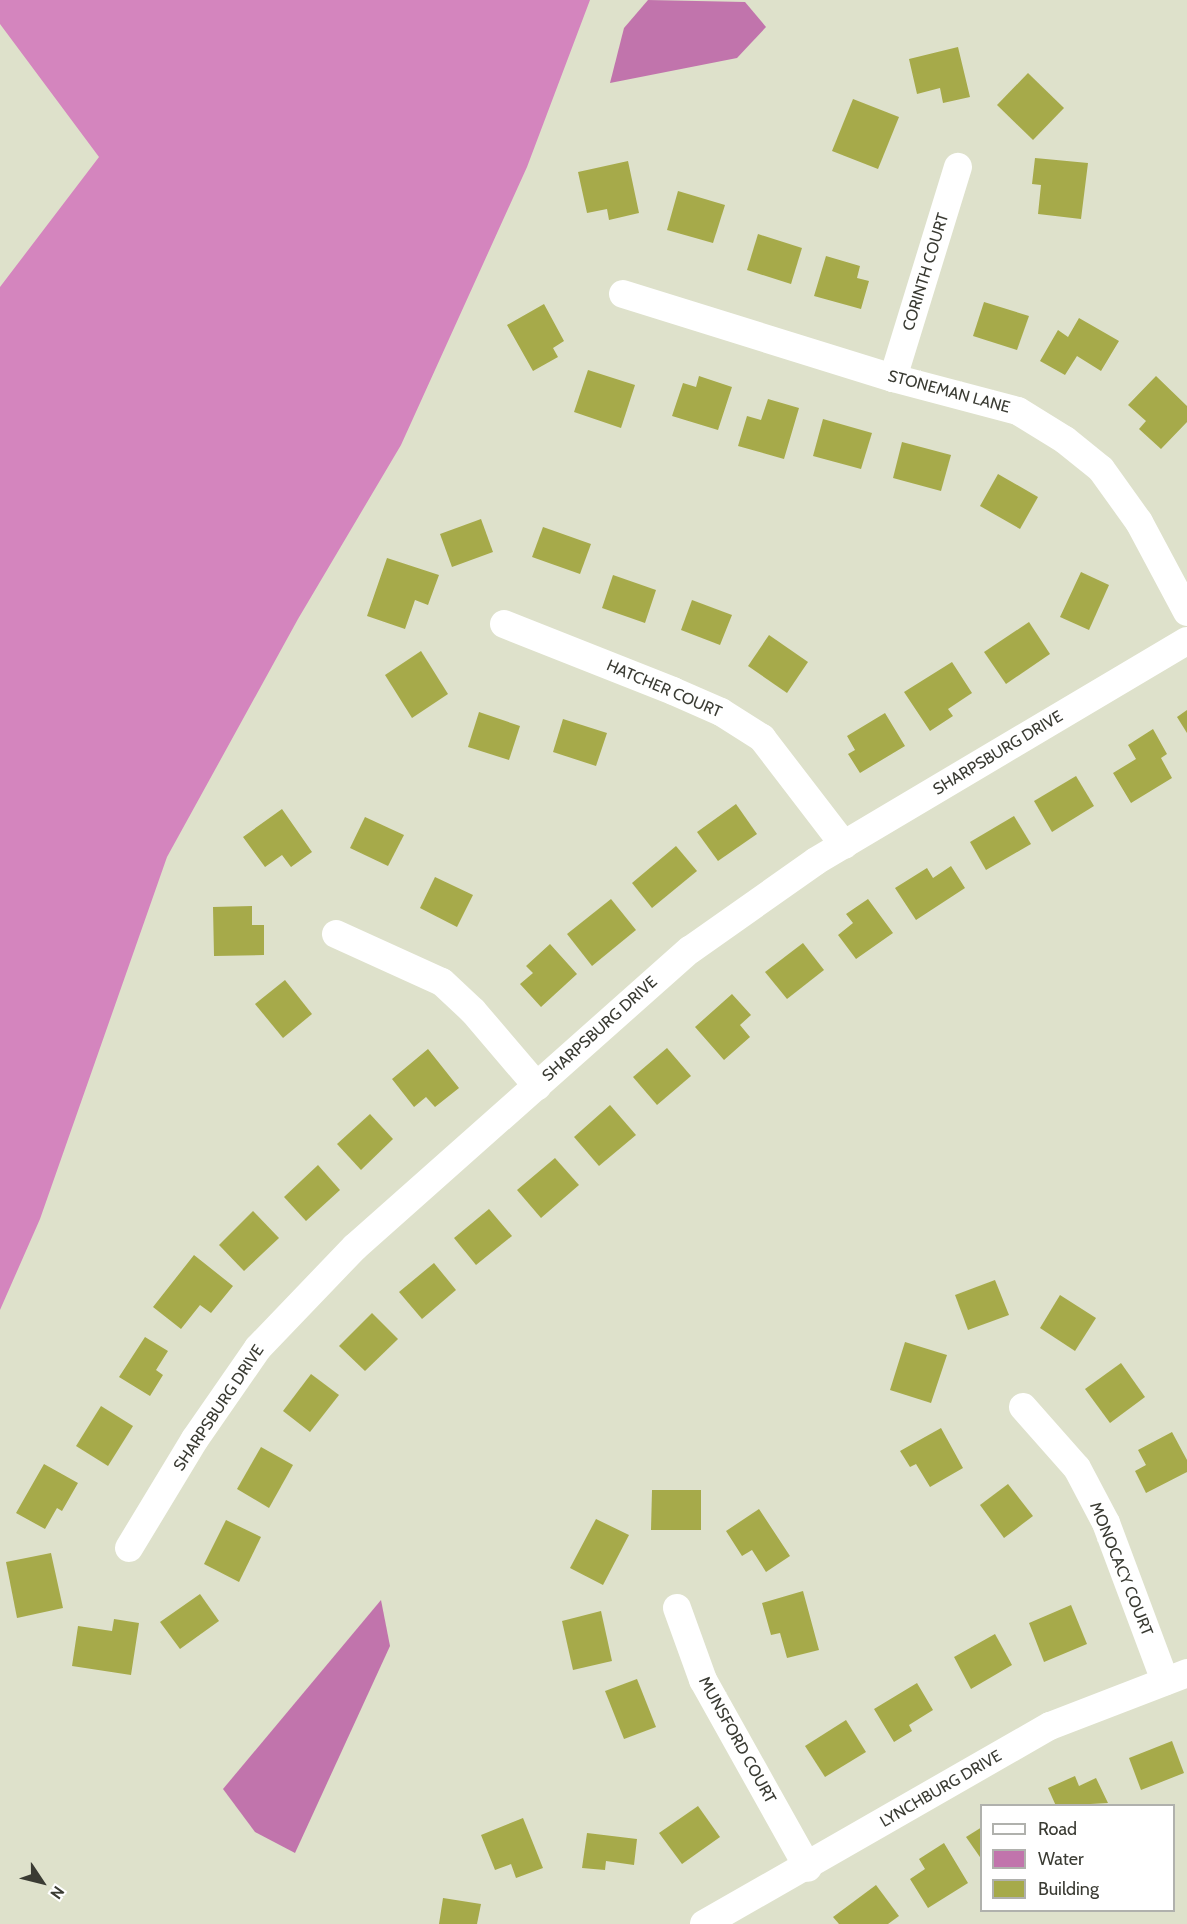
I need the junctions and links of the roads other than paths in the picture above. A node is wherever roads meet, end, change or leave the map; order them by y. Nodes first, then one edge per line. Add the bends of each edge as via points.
1 (958, 167) dead end
2 (623, 294) dead end
3 (893, 378) junction
4 (1187, 612) edge
5 (504, 624) dead end
6 (1187, 640) edge
7 (844, 845) junction
8 (336, 934) dead end
9 (537, 1086) junction
10 (1023, 1407) dead end
11 (129, 1548) dead end
12 (677, 1608) dead end
13 (1176, 1677) edge
14 (808, 1868) junction
15 (704, 1924) edge

1 - 3 street, CORINTH COURT
2 - 3 street, STONEMAN LANE
3 - 4 street, STONEMAN LANE via 1018,411 1065,440 1101,469 1139,522
5 - 7 street, HATCHER COURT via 702,703 762,738
6 - 7 street, SHARPSBURG DRIVE
7 - 9 street, SHARPSBURG DRIVE via 690,950
8 - 9 street via 442,982 473,1011
9 - 11 street, SHARPSBURG DRIVE via 355,1247 258,1348 195,1438
10 - 13 street, MONOCACY COURT via 1077,1468
12 - 14 street, MUNSFORD COURT via 703,1680
13 - 14 street, LYNCHBURG DRIVE via 1050,1726
14 - 15 street, LYNCHBURG DRIVE

